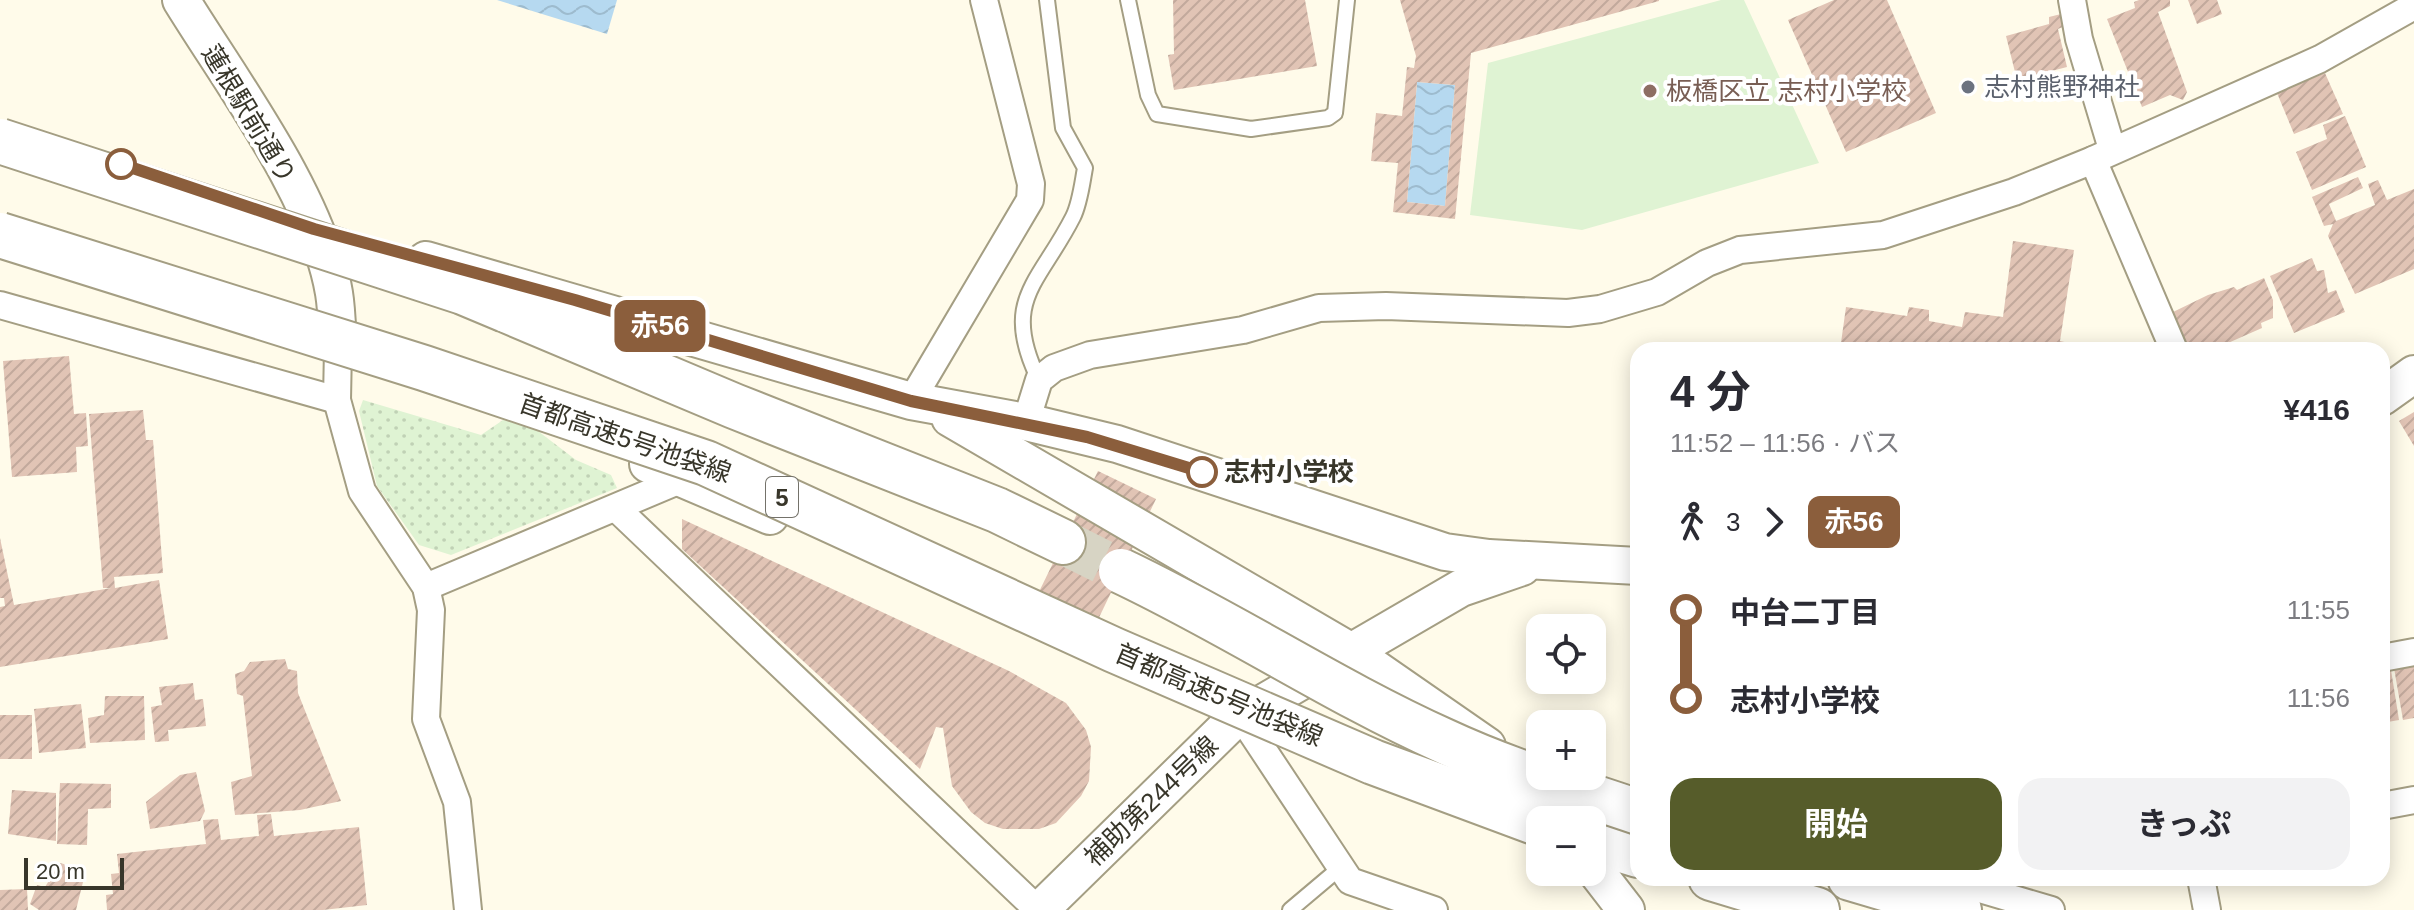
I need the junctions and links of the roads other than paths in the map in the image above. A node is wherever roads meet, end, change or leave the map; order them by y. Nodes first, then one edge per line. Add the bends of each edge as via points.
1 (181, 0) edge
2 (984, 0) edge
3 (1047, 0) edge
4 (1128, 0) edge
5 (1347, 0) edge
6 (2072, 0) edge
7 (2414, 6) edge
8 (0, 123) edge
9 (0, 141) edge
10 (2103, 154) junction
11 (0, 168) edge
12 (0, 204) edge
13 (314, 229) junction
14 (0, 234) edge
15 (463, 292) junction
16 (0, 305) edge
17 (2171, 342) edge
18 (338, 348) junction
19 (2414, 374) edge
20 (1039, 380) junction
21 (2390, 391) edge
22 (337, 400) junction
23 (920, 403) junction
24 (1026, 422) junction
25 (628, 437) junction
26 (685, 478) junction
27 (616, 508) junction
28 (1063, 542) tunnel mouth
29 (1552, 563) junction
30 (1630, 566) edge
31 (1121, 571) tunnel mouth
32 (426, 587) junction
33 (1350, 651) junction
34 (2414, 652) edge
35 (2390, 656) edge
36 (1241, 724) junction
37 (1526, 766) edge
38 (1601, 790) edge
39 (1630, 798) edge
40 (2414, 800) edge
41 (2390, 804) edge
42 (1630, 809) edge
43 (1526, 819) edge
44 (1526, 839) edge
45 (1606, 845) edge
46 (1630, 853) edge
47 (1341, 867) junction
48 (1606, 884) edge
49 (1738, 886) edge
50 (1877, 886) edge
51 (1970, 886) edge
52 (2202, 886) edge
53 (468, 910) edge
54 (1039, 910) edge
55 (1290, 910) edge
56 (1434, 910) edge
57 (1626, 910) edge
58 (1817, 910) edge
59 (1959, 910) edge
60 (2051, 910) edge
61 (2207, 910) edge

1 - 13 street, 蓮根駅前通り via 279,160
2 - 23 street via 1031,184 1030,200
3 - 20 lane via 1063,128 1085,168 1075,213 1027,294 1021,314 1026,353
4 - 5 lane via 1148,95 1157,114 1251,129 1335,113
6 - 10 street
7 - 10 street via 2320,59
8 - 13 street
9 - 15 highway, bridge
10 - 17 street
10 - 20 street via 2014,192 1883,235 1740,250 1630,302 1568,313 1319,308 1243,330 1079,357
11 - 15 highway, bridge via 263,247
12 - 25 highway, bridge via 385,329 505,376
13 - 18 street, 蓮根駅前通り via 334,291
13 - 23 street
14 - 18 street
14 - 25 highway, 首都高速5号池袋線 / 5, bridge
15 - 28 highway, bridge via 997,510
16 - 22 street
18 - 22 street
18 - 26 street
19 - 21 street
20 - 24 street
22 - 32 street via 362,491
23 - 24 street
23 - 33 street
24 - 29 street via 1117,444 1445,552
25 - 43 highway, 首都高速5号池袋線 / 5, bridge via 706,463 1373,762
26 - 27 street
26 - 36 street
27 - 32 street
27 - 54 street
29 - 30 street
29 - 33 street, 補助第244号線 via 1482,578
31 - 42 highway, 首都高速5号池袋線, bridge via 1444,742
32 - 53 street via 431,610 426,719 457,802
33 - 36 street, 補助第244号線
33 - 37 street
34 - 35 street
36 - 44 street
36 - 47 street
36 - 54 street, 補助第244号線
38 - 39 street
40 - 41 street
45 - 46 highway
47 - 55 lane
47 - 56 street via 1350,881
48 - 57 street
49 - 58 highway
50 - 59 highway
51 - 60 street
52 - 61 street

